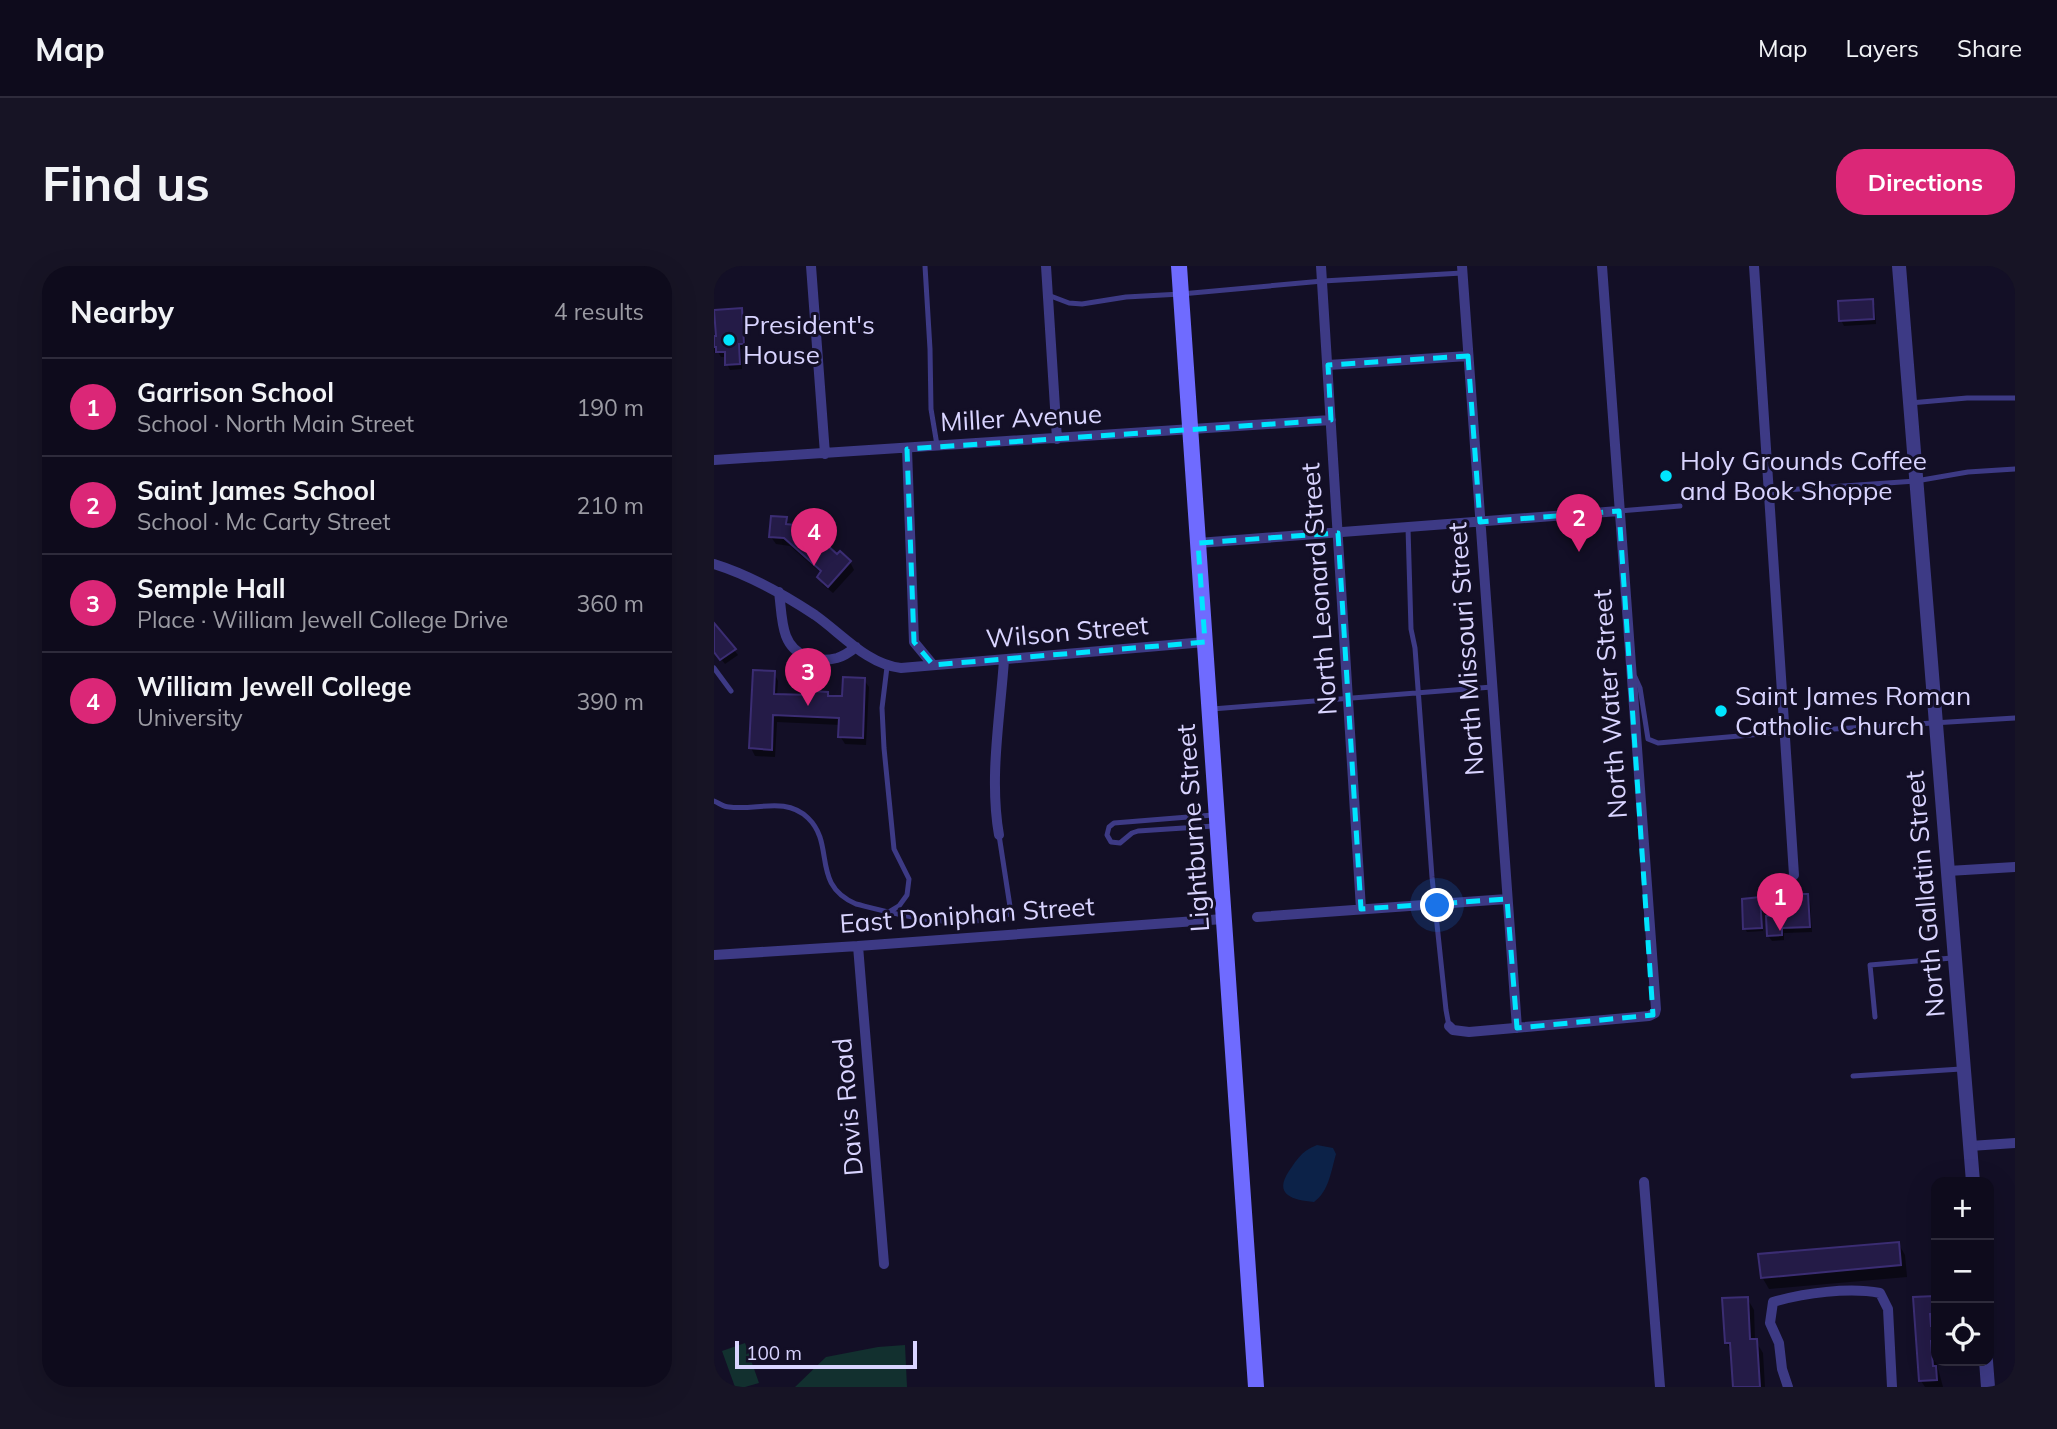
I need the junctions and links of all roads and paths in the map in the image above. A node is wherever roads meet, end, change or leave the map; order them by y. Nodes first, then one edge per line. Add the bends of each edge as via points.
1 (811, 266) edge
2 (925, 266) edge
3 (1046, 266) edge
4 (1179, 266) edge
5 (1321, 266) edge
6 (1602, 266) edge
7 (1754, 266) edge
8 (1899, 266) edge
9 (1462, 270) edge
10 (1323, 281) junction
11 (1181, 294) junction
12 (1048, 295) junction
13 (1468, 356) junction
14 (1328, 365) junction
15 (2015, 398) edge
16 (1909, 403) junction
17 (1331, 420) junction
18 (1190, 430) junction
19 (1057, 439) junction
20 (937, 445) junction
21 (907, 449) junction
22 (825, 454) junction
23 (714, 460) edge
24 (2015, 470) edge
25 (1916, 481) junction
26 (1769, 491) junction
27 (1681, 506) dead end
28 (1619, 511) junction
29 (1480, 522) junction
30 (1408, 527) junction
31 (1338, 532) junction
32 (1198, 543) junction
33 (714, 564) edge
34 (779, 592) junction
35 (1205, 642) junction
36 (856, 647) junction
37 (1004, 660) junction
38 (1630, 665) junction
39 (933, 666) junction
40 (887, 667) junction
41 (714, 668) edge
42 (1492, 687) junction
43 (732, 691) dead end
44 (1419, 693) junction
45 (1348, 699) junction
46 (1210, 709) junction
47 (2015, 718) edge
48 (1936, 723) junction
49 (1785, 732) junction
50 (714, 802) edge
51 (1217, 821) junction
52 (999, 835) joint
53 (2015, 867) edge
54 (1948, 871) junction
55 (1794, 875) dead end
56 (1507, 899) junction
57 (1435, 904) junction
58 (1361, 909) junction
59 (889, 912) junction
60 (1257, 917) dead end
61 (1223, 919) junction
62 (858, 946) junction
63 (714, 955) edge
64 (1955, 958) junction
65 (1875, 1017) dead end
66 (1450, 1026) joint
67 (1517, 1028) junction
68 (1964, 1068) junction
69 (1853, 1076) dead end
70 (2015, 1143) edge
71 (1970, 1146) junction
72 (1973, 1177) edge
73 (1644, 1182) dead end
74 (884, 1264) dead end
75 (1986, 1366) edge
76 (1256, 1387) edge
77 (1660, 1387) edge
78 (1788, 1387) edge
79 (1892, 1387) edge
80 (1988, 1387) edge

1 - 22 street
2 - 20 lane via 930,409
3 - 12 street
4 - 11 main road, Lightburne Street
5 - 10 street, North Leonard Street
6 - 28 street, North Water Street
7 - 26 street
8 - 16 street, North Gallatin Street
9 - 10 lane
9 - 13 street, North Missouri Street
10 - 11 lane
10 - 14 street, North Leonard Street
11 - 12 lane via 1082,303
11 - 18 main road, Lightburne Street
12 - 19 street
13 - 14 street
13 - 29 street, North Missouri Street
14 - 17 street, North Leonard Street
15 - 16 lane
16 - 25 street, North Gallatin Street
17 - 18 street, Miller Avenue
17 - 31 street, North Leonard Street
18 - 19 street, Miller Avenue
18 - 32 main road, Lightburne Street
19 - 20 street, Miller Avenue
20 - 21 street, Miller Avenue
21 - 22 street, Miller Avenue
21 - 39 street via 914,642
22 - 23 street, Miller Avenue
24 - 25 lane
25 - 26 lane
25 - 48 street, North Gallatin Street
26 - 49 street
27 - 28 lane
28 - 29 street
28 - 38 street, North Water Street
29 - 30 street
29 - 42 street, North Missouri Street
30 - 31 street
30 - 44 lane via 1411,629
31 - 32 street
31 - 45 street, North Leonard Street
32 - 35 main road, Lightburne Street
33 - 34 street
34 - 36 street
34 - 36 street via 785,634 796,651 818,660 838,658
35 - 37 street, Wilson Street
35 - 46 main road, Lightburne Street
36 - 40 street
37 - 39 street, Wilson Street
37 - 52 street via 995,770
38 - 49 lane via 1640,688 1648,739 1658,743
38 - 67 street, North Water Street via 1655,1013
39 - 40 street, Wilson Street
40 - 59 lane via 882,708 894,849 909,879 907,895
41 - 43 lane
42 - 44 lane
42 - 56 street, North Missouri Street
44 - 45 lane
44 - 57 lane
45 - 46 lane
45 - 58 street, North Leonard Street
46 - 51 main road, Lightburne Street
47 - 48 lane
48 - 49 lane
48 - 54 street, North Gallatin Street
49 - 55 street
50 - 59 lane via 728,808 793,808 818,832 826,872 836,892 856,904
51 - 51 lane via 1114,822 1107,835 1119,844 1138,831
51 - 61 main road, Lightburne Street
52 - 59 lane via 1011,913 1004,918 966,923
53 - 54 street
54 - 64 street, North Gallatin Street
56 - 57 street
56 - 67 street, North Missouri Street
57 - 58 street
57 - 66 lane
58 - 60 street
61 - 62 street, East Doniphan Street
61 - 76 main road, Lightburne Street
62 - 63 street, East Doniphan Street
62 - 74 street, Davis Road
64 - 65 lane via 1870,965
64 - 68 street, North Gallatin Street
66 - 67 street via 1469,1032
68 - 69 lane
68 - 71 street, North Gallatin Street
70 - 71 street
71 - 72 street, North Gallatin Street
73 - 77 street
75 - 80 street
78 - 79 street via 1770,1323 1773,1302 1863,1290 1880,1293 1888,1309

